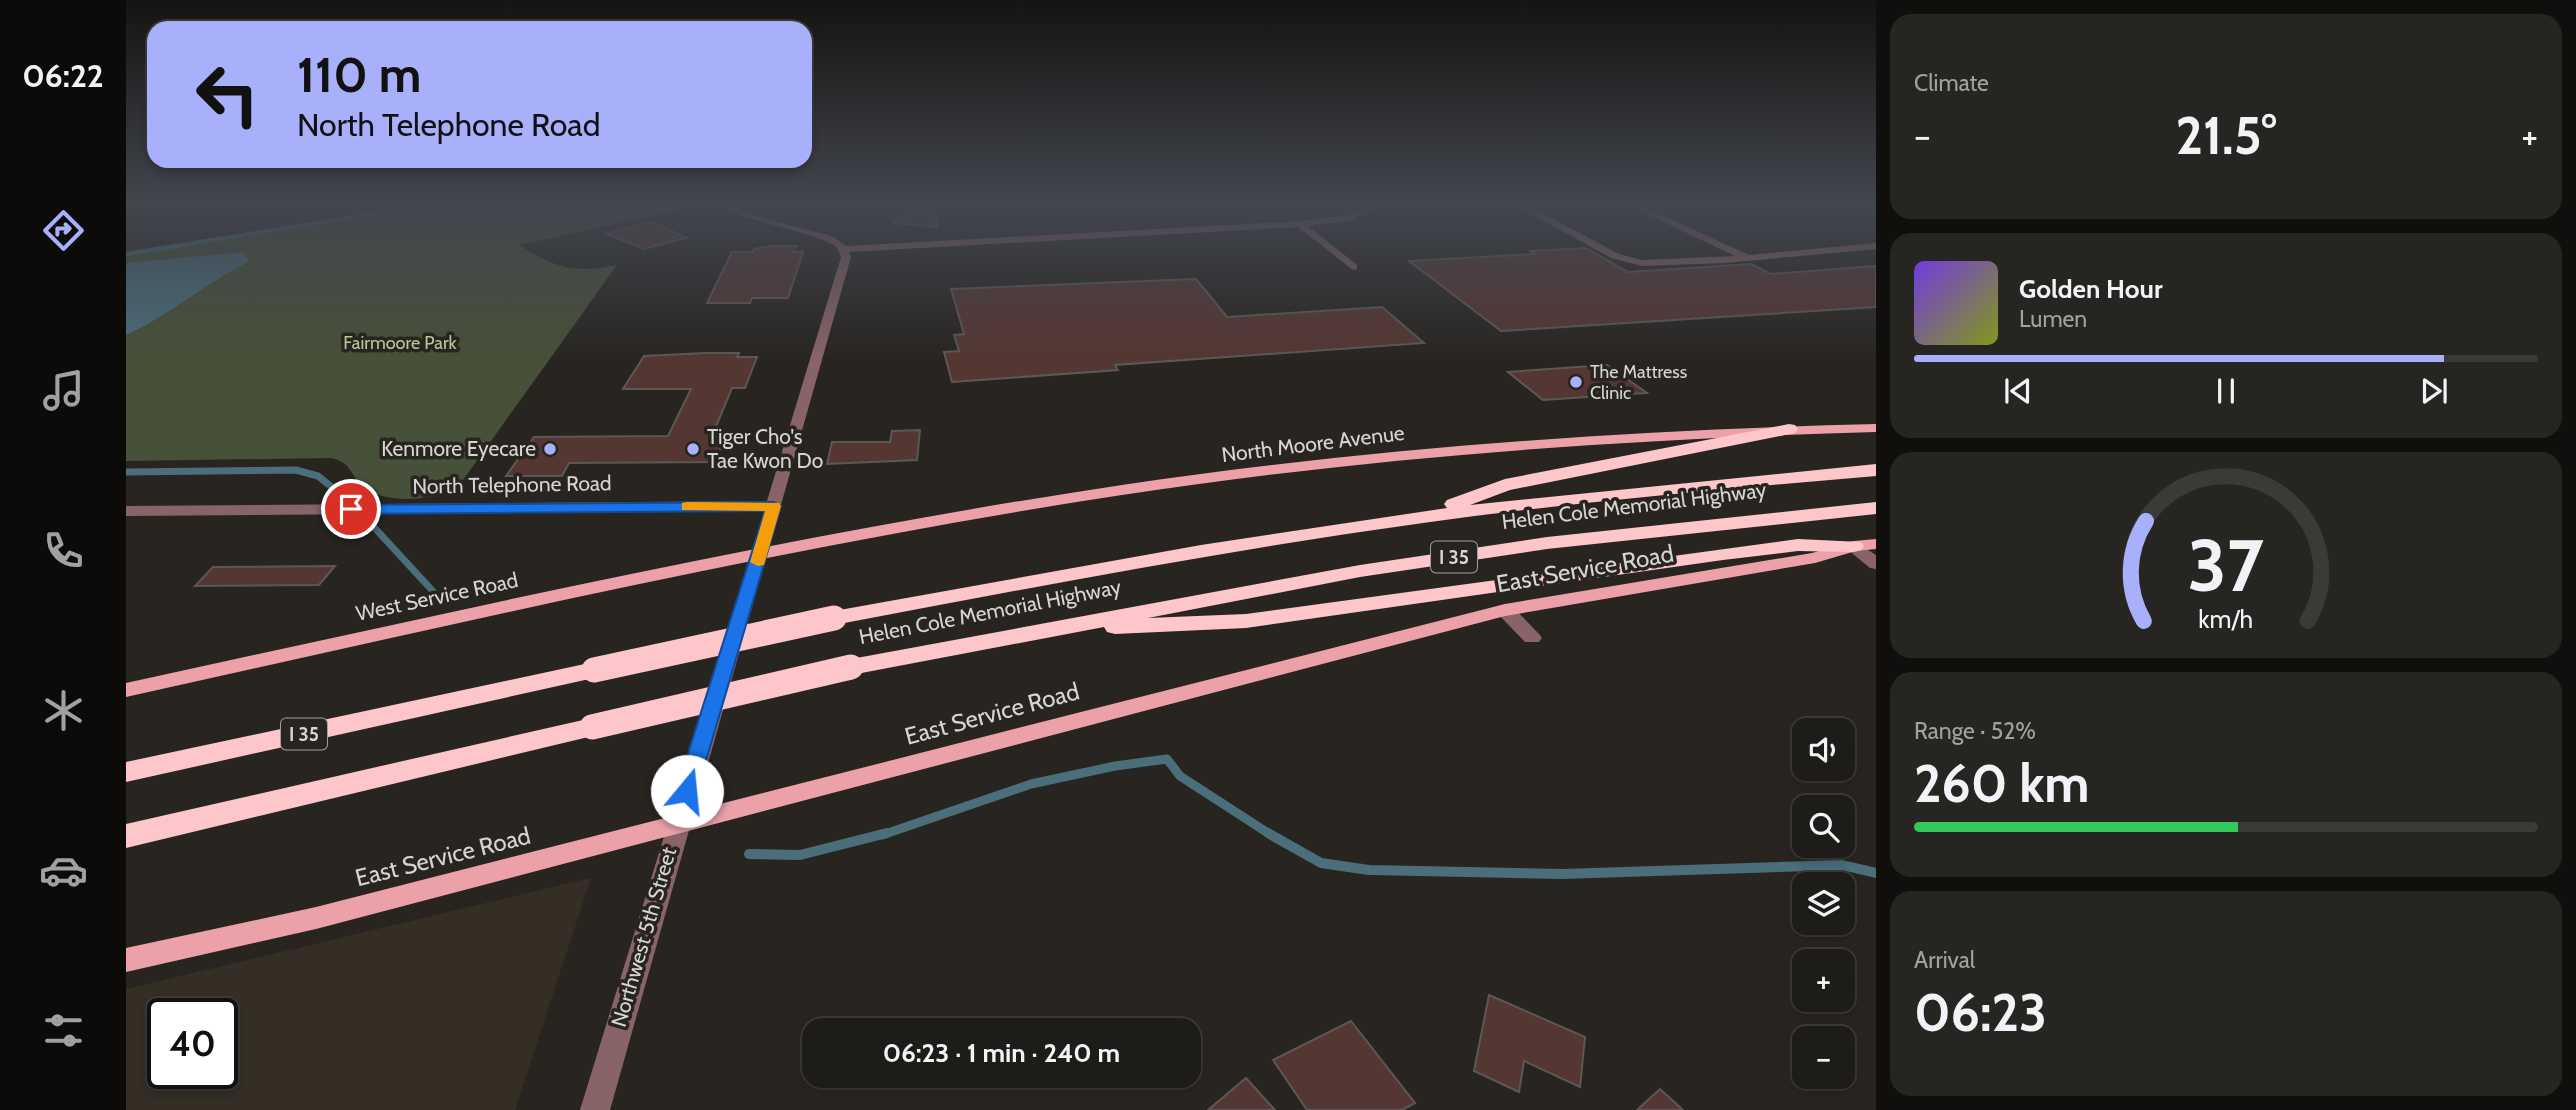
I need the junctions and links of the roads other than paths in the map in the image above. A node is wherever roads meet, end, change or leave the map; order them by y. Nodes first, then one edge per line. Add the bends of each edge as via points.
1 (846, 256) edge
2 (1339, 256) edge
3 (1615, 256) edge
4 (1762, 256) edge
5 (1746, 257) joint
6 (1353, 267) dead end
7 (1876, 428) edge
8 (1789, 429) junction
9 (1876, 470) edge
10 (774, 506) junction
11 (1876, 508) edge
12 (126, 511) edge
13 (1421, 517) junction
14 (1865, 545) edge
15 (760, 555) junction
16 (1876, 564) edge
17 (1505, 610) junction
18 (1035, 630) junction
19 (1532, 638) dead end
20 (126, 690) edge
21 (126, 772) edge
22 (676, 826) junction
23 (126, 836) edge
24 (126, 960) edge
25 (595, 1110) edge

1 - 10 street, Northwest 5th Street
2 - 6 street
3 - 5 street via 1670,264
4 - 5 street
7 - 8 main road, North Moore Avenue
8 - 13 highway via 1505,485
8 - 15 main road, North Moore Avenue via 1565,440 1240,473 989,511
9 - 13 highway, Helen Cole Memorial Highway / I 35
10 - 12 street, North Telephone Road
10 - 15 street, Northwest 5th Street
11 - 18 highway, Helen Cole Memorial Highway / I 35 via 1534,545 1360,571
13 - 21 highway, Helen Cole Memorial Highway / I 35, bridge via 1124,564 834,618
14 - 16 street
14 - 17 main road, East Service Road via 1815,558
14 - 18 highway via 1798,545 1723,554 1246,621
15 - 20 main road, West Service Road via 547,596
15 - 22 street, Northwest 5th Street
17 - 19 street
17 - 22 main road, East Service Road
18 - 23 highway, Helen Cole Memorial Highway / I 35, bridge via 851,667
22 - 24 main road, East Service Road via 316,918
22 - 25 street, Northwest 5th Street

